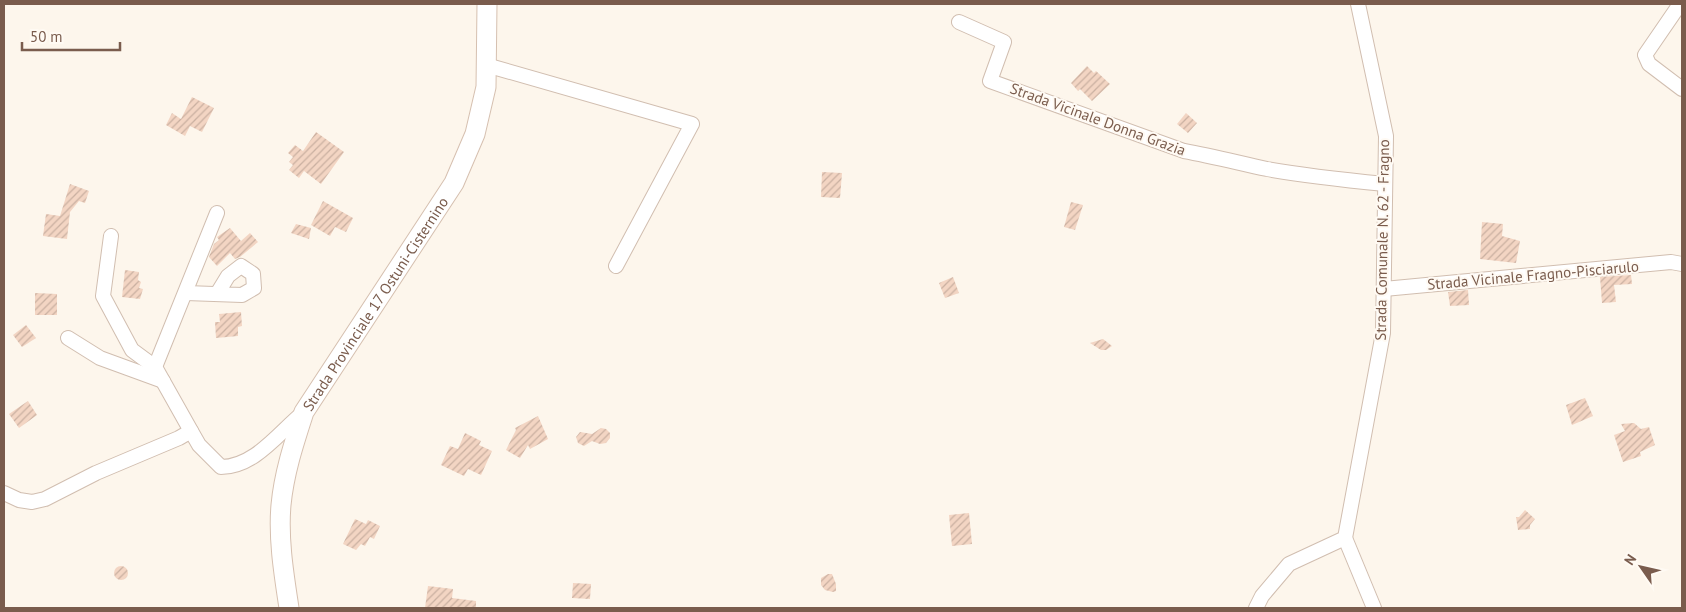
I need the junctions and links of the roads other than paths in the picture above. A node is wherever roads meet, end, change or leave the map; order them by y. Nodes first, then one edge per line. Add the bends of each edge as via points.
1 (487, 4) edge
2 (1358, 4) edge
3 (1680, 4) edge
4 (959, 22) dead end
5 (486, 66) junction
6 (1682, 89) edge
7 (1385, 184) junction
8 (217, 213) dead end
9 (111, 236) dead end
10 (1682, 264) edge
11 (616, 266) dead end
12 (1384, 289) junction
13 (186, 293) junction
14 (217, 294) dead end
15 (68, 338) dead end
16 (155, 367) junction
17 (163, 381) junction
18 (304, 412) junction
19 (191, 431) junction
20 (4, 493) edge
21 (1345, 538) junction
22 (289, 608) edge
23 (1256, 608) edge
24 (1374, 608) edge

1 - 5 main road, Strada Provinciale 17 Ostuni-Cisternino
2 - 7 street, Strada Comunale N. 62 - Fragno via 1386,136
3 - 6 street via 1645,55 1650,64
4 - 7 street, Strada Vicinale Donna Grazia via 1004,42 990,81 1184,151 1321,178
5 - 11 street via 692,124
5 - 18 main road, Strada Provinciale 17 Ostuni-Cisternino via 486,87 474,134 454,183
7 - 12 street, Strada Comunale N. 62 - Fragno
8 - 13 street
9 - 16 street via 102,296 132,350
10 - 12 street, Strada Vicinale Fragno-Pisciarulo via 1671,262
12 - 21 street, Strada Comunale N. 62 - Fragno via 1383,332
13 - 14 street
13 - 16 street
15 - 17 street via 100,358
16 - 17 street
17 - 19 street
18 - 19 street via 249,459 228,467 221,467 199,445
18 - 22 main road, Strada Provinciale 17 Ostuni-Cisternino via 290,454 281,506 282,561
19 - 20 street via 45,499 32,502
21 - 23 street via 1289,564
21 - 24 street

